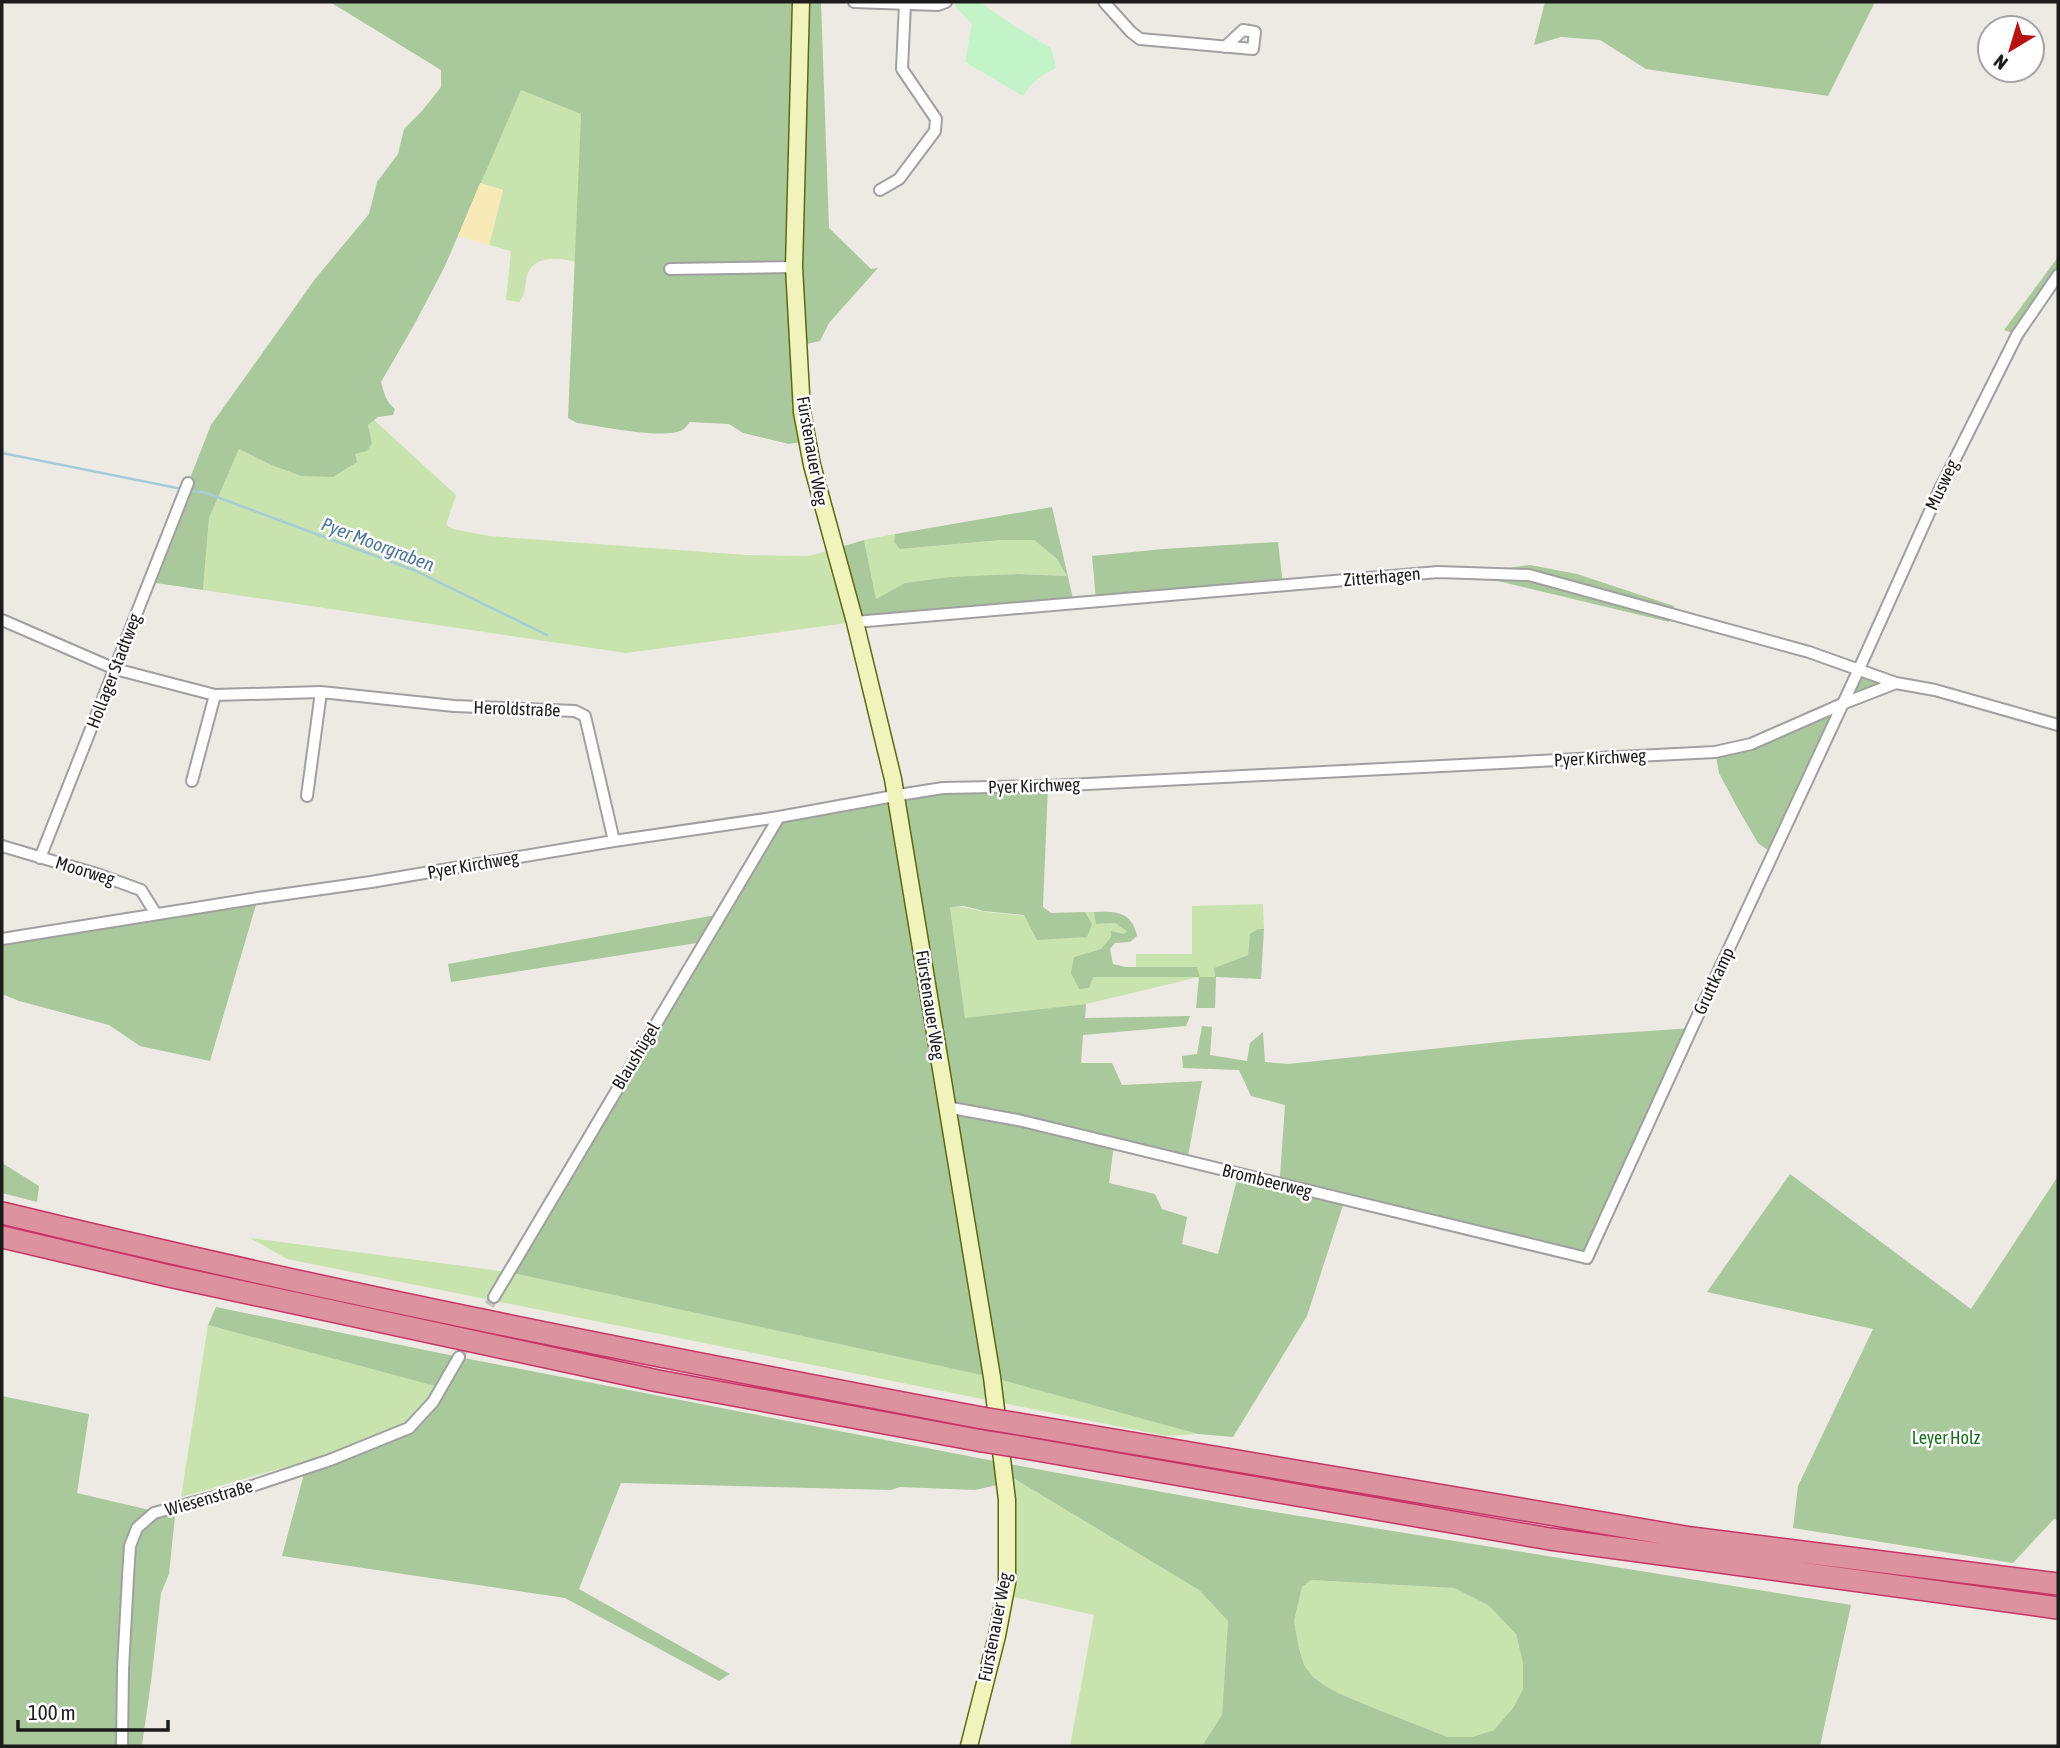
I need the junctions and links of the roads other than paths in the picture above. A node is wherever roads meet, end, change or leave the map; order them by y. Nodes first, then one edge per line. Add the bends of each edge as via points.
1 (801, 2) edge
2 (854, 2) edge
3 (877, 2) edge
4 (946, 2) edge
5 (1104, 2) edge
6 (905, 4) junction
7 (1225, 47) dead end
8 (880, 190) dead end
9 (794, 267) junction
10 (670, 270) dead end
11 (2058, 275) edge
12 (187, 483) dead end
13 (2, 620) edge
14 (855, 622) junction
15 (115, 668) junction
16 (1859, 670) junction
17 (1896, 684) junction
18 (321, 692) junction
19 (215, 695) junction
20 (1842, 704) junction
21 (2058, 725) edge
22 (192, 781) dead end
23 (896, 795) junction
24 (307, 796) dead end
25 (779, 817) junction
26 (614, 841) junction
27 (2, 846) edge
28 (40, 858) junction
29 (156, 914) junction
30 (2, 939) edge
31 (946, 1107) junction
32 (2, 1213) edge
33 (2, 1237) edge
34 (1587, 1258) joint
35 (494, 1297) tunnel mouth
36 (459, 1357) tunnel mouth
37 (2058, 1584) edge
38 (2058, 1608) edge
39 (122, 1746) edge
40 (969, 1746) edge

1 - 9 street, Fürstenauer Weg
2 - 3 street
3 - 6 street
4 - 6 street
5 - 7 street via 1140,38
6 - 8 street via 902,69 936,119 935,131 899,179
9 - 10 street
9 - 14 street, Fürstenauer Weg via 807,441
11 - 16 street, Musweg via 2017,335 1985,396
12 - 15 street, Hollager Stadtweg
13 - 15 street, Heroldstraße
14 - 16 street, Zitterhagen via 1438,572 1529,575 1810,652
14 - 23 street, Fürstenauer Weg
15 - 19 street, Heroldstraße
15 - 28 street, Hollager Stadtweg
16 - 17 street, Zitterhagen
16 - 20 street, Musweg
17 - 20 street, Pyer Kirchweg
17 - 21 street, Pyer Kirchweg via 1935,690
18 - 19 street, Heroldstraße
18 - 24 street
18 - 26 street, Heroldstraße via 454,706 575,711 585,716
19 - 22 street
20 - 23 street, Pyer Kirchweg via 1751,744 1714,752 943,788
20 - 34 street, Gruttkamp
23 - 25 street, Pyer Kirchweg
23 - 31 street, Fürstenauer Weg
25 - 26 street, Pyer Kirchweg
25 - 35 street, Blaushügel
26 - 29 street, Pyer Kirchweg
27 - 28 street, Moorweg
28 - 29 street, Moorweg via 141,890
29 - 30 street, Pyer Kirchweg
31 - 34 street, Brombeerweg via 1030,1123
31 - 40 street, Fürstenauer Weg via 992,1377 1007,1500 1007,1583
32 - 37 highway, bridge via 656,1356 982,1418 1691,1538
33 - 38 highway, bridge via 644,1378 982,1441 1550,1539
36 - 39 street, Wiesenstraße via 433,1402 409,1428 253,1486 154,1513 137,1528 130,1546

